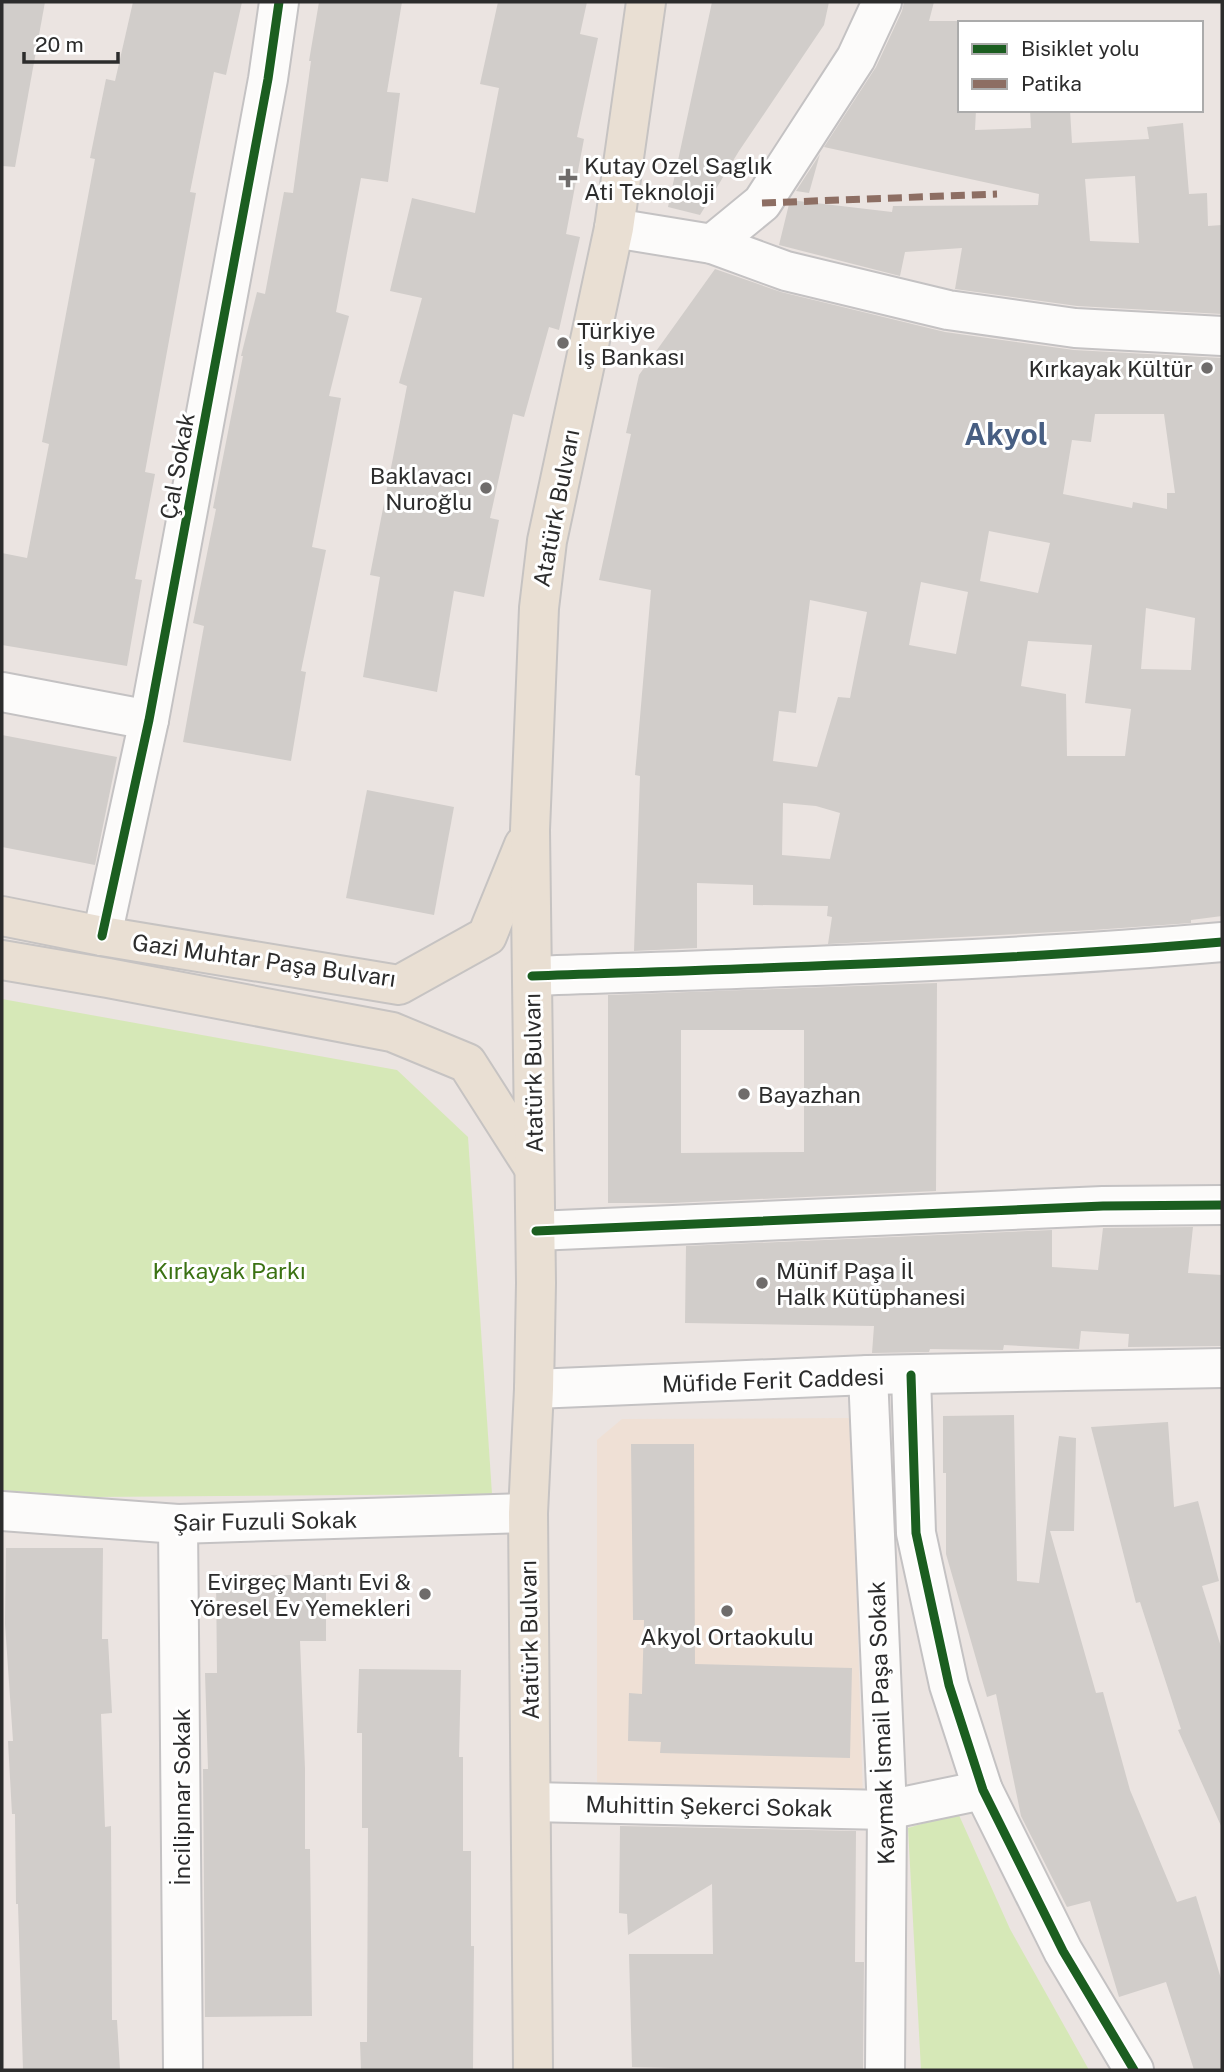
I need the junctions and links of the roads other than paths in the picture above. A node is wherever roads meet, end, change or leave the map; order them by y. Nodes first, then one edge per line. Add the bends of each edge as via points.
1 (279, 2) edge
2 (646, 2) edge
3 (881, 2) edge
4 (614, 228) junction
5 (712, 244) junction
6 (1222, 336) edge
7 (2, 692) edge
8 (149, 720) junction
9 (530, 830) junction
10 (2, 916) edge
11 (102, 936) junction
12 (1222, 942) edge
13 (2, 960) edge
14 (532, 976) junction
15 (534, 1168) junction
16 (1222, 1205) edge
17 (536, 1231) junction
18 (1222, 1368) edge
19 (868, 1375) junction
20 (911, 1375) junction
21 (534, 1389) junction
22 (2, 1511) edge
23 (528, 1513) junction
24 (178, 1524) junction
25 (983, 1790) junction
26 (531, 1802) junction
27 (887, 1810) junction
28 (183, 2070) edge
29 (533, 2070) edge
30 (885, 2070) edge
31 (1134, 2070) edge

1 - 8 street, Çal Sokak
2 - 4 main road, Atatürk Bulvarı
3 - 5 street via 856,58 762,202
4 - 5 street
4 - 9 main road, Atatürk Bulvarı via 547,541 538,608
5 - 6 street via 799,275 948,310 1076,328
7 - 8 street
8 - 11 street, Çal Sokak
9 - 11 main road, Gazi Muhtar Paşa Bulvarı via 487,936 399,985
9 - 14 main road, Atatürk Bulvarı
10 - 11 main road, Gazi Muhtar Paşa Bulvarı
12 - 14 street via 1087,954
13 - 15 main road, Gazi Muhtar Paşa Bulvarı via 391,1032 467,1063
14 - 15 main road, Atatürk Bulvarı
15 - 17 main road, Atatürk Bulvarı
16 - 17 street
17 - 21 main road, Atatürk Bulvarı
18 - 20 street, Müfide Ferit Caddesi
19 - 20 street, Müfide Ferit Caddesi
19 - 21 street, Müfide Ferit Caddesi
19 - 27 street, Kaymak İsmail Paşa Sokak
20 - 25 street via 916,1533 949,1685
21 - 23 main road, Atatürk Bulvarı
22 - 24 street, Şair Fuzuli Sokak
23 - 24 street, Şair Fuzuli Sokak
23 - 26 main road, Atatürk Bulvarı
24 - 28 street, İncilipınar Sokak
25 - 27 street, Muhittin Şekerci Sokak
25 - 31 street via 1063,1951
26 - 27 street, Muhittin Şekerci Sokak
26 - 29 main road, Atatürk Bulvarı
27 - 30 street, Kaymak İsmail Paşa Sokak

